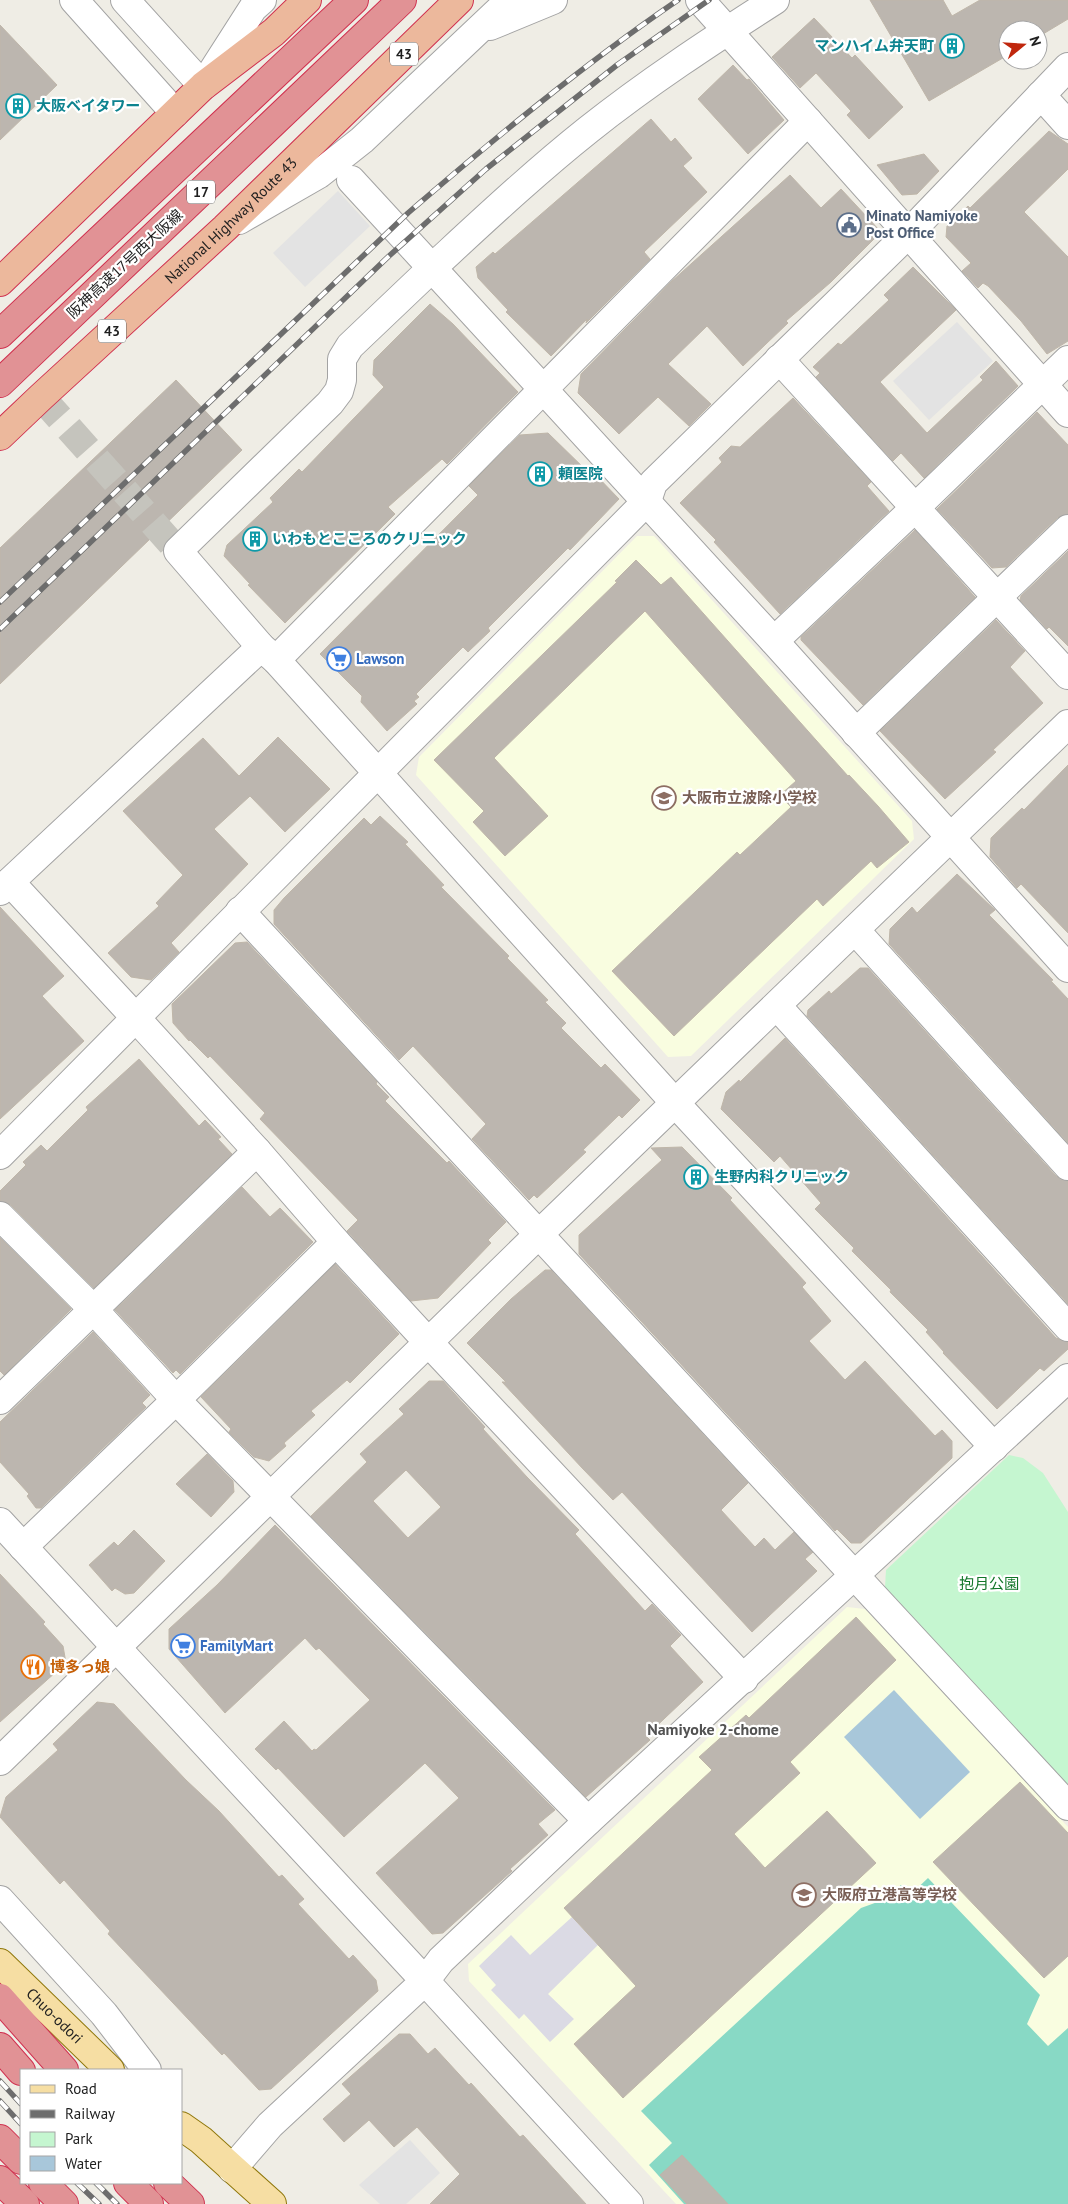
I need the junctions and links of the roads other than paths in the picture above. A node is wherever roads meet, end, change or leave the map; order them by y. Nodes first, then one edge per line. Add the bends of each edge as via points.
1 (74, 0) edge
2 (125, 0) edge
3 (262, 0) edge
4 (307, 0) edge
5 (354, 0) edge
6 (402, 0) edge
7 (460, 0) edge
8 (510, 0) edge
9 (553, 0) edge
10 (700, 0) edge
11 (775, 0) edge
12 (479, 30) junction
13 (728, 30) junction
14 (1068, 67) edge
15 (203, 86) junction
16 (1040, 95) junction
17 (175, 113) junction
18 (808, 120) junction
19 (1068, 125) edge
20 (351, 180) dead end
21 (225, 228) junction
22 (908, 234) junction
23 (432, 268) junction
24 (0, 282) edge
25 (0, 334) edge
26 (779, 358) junction
27 (1068, 360) edge
28 (0, 383) edge
29 (1044, 385) junction
30 (544, 390) junction
31 (1068, 413) edge
32 (0, 436) edge
33 (646, 501) junction
34 (915, 508) junction
35 (1068, 529) edge
36 (998, 598) junction
37 (774, 641) junction
38 (268, 654) junction
39 (1068, 675) edge
40 (1068, 724) edge
41 (856, 733) junction
42 (378, 774) junction
43 (950, 838) junction
44 (5, 887) edge
45 (240, 911) junction
46 (855, 930) junction
47 (1065, 959) edge
48 (778, 1006) junction
49 (135, 1017) junction
50 (676, 1104) junction
51 (257, 1151) junction
52 (0, 1155) edge
53 (1068, 1166) edge
54 (0, 1216) edge
55 (538, 1235) junction
56 (336, 1242) junction
57 (93, 1309) junction
58 (1068, 1327) edge
59 (428, 1343) junction
60 (1068, 1378) edge
61 (0, 1400) edge
62 (176, 1400) junction
63 (994, 1447) junction
64 (272, 1496) junction
65 (0, 1522) edge
66 (23, 1547) junction
67 (856, 1575) junction
68 (116, 1649) junction
69 (744, 1679) junction
70 (0, 1761) edge
71 (1068, 1806) edge
72 (588, 1821) junction
73 (0, 1900) edge
74 (0, 1963) edge
75 (425, 1982) junction
76 (0, 1998) edge
77 (0, 2048) edge
78 (63, 2069) edge
79 (109, 2069) edge
80 (147, 2069) edge
81 (20, 2070) edge
82 (182, 2116) edge
83 (191, 2133) edge
84 (0, 2139) edge
85 (20, 2159) edge
86 (232, 2169) junction
87 (0, 2180) edge
88 (44, 2184) edge
89 (129, 2184) edge
90 (169, 2184) edge
91 (25, 2204) edge
92 (64, 2204) edge
93 (149, 2204) edge
94 (190, 2204) edge
95 (272, 2204) edge
96 (629, 2204) edge

1 - 17 street
2 - 15 street
3 - 15 street via 253,8
4 - 15 highway via 274,32
5 - 25 highway, 17
6 - 28 highway, 阪神高速17号西大阪線 / 17
7 - 21 highway, National Highway Route 43 / 43
8 - 12 street
9 - 12 street
10 - 13 street
11 - 13 street
12 - 21 street via 362,140 319,174
13 - 18 street
13 - 23 street via 589,129
14 - 16 street
15 - 17 highway
16 - 19 street
16 - 22 street
17 - 24 highway
18 - 22 street
18 - 30 street
20 - 23 street
21 - 32 highway, National Highway Route 43 / 43
22 - 26 street
22 - 29 street
23 - 30 street
23 - 38 street via 350,346 342,359 339,391 330,403 178,551
26 - 33 street via 653,483
26 - 34 street
27 - 29 street
29 - 31 street
29 - 34 street
30 - 33 street
30 - 38 street
33 - 37 street
33 - 42 street
34 - 36 street
34 - 37 street
35 - 36 street
36 - 39 street
36 - 41 street
37 - 41 street
38 - 42 street
38 - 44 street
40 - 43 street
41 - 43 street
42 - 45 street
42 - 50 street
43 - 46 street
43 - 47 street
44 - 49 street
45 - 49 street
45 - 55 street
46 - 48 street
46 - 53 street
48 - 50 street
48 - 58 street
49 - 51 street
49 - 52 street
50 - 55 street
50 - 63 street
51 - 56 street
51 - 57 street
54 - 57 street
55 - 59 street
55 - 67 street
56 - 59 street
56 - 62 street
57 - 61 street
57 - 62 street
59 - 64 street
59 - 69 street
60 - 63 street
62 - 64 street
62 - 66 street
63 - 67 street
64 - 68 street
64 - 72 street
65 - 66 street
66 - 68 street
67 - 69 street
67 - 71 street
68 - 70 street
68 - 75 street
69 - 72 street
72 - 75 street via 441,1960
73 - 80 street via 104,2014
74 - 79 main road, Chuo-odori
75 - 86 street via 270,2125
75 - 96 street
76 - 78 highway
77 - 81 highway
82 - 83 street
83 - 86 main road
84 - 85 highway
86 - 95 main road
87 - 91 highway
88 - 92 highway
89 - 93 highway
90 - 94 highway

